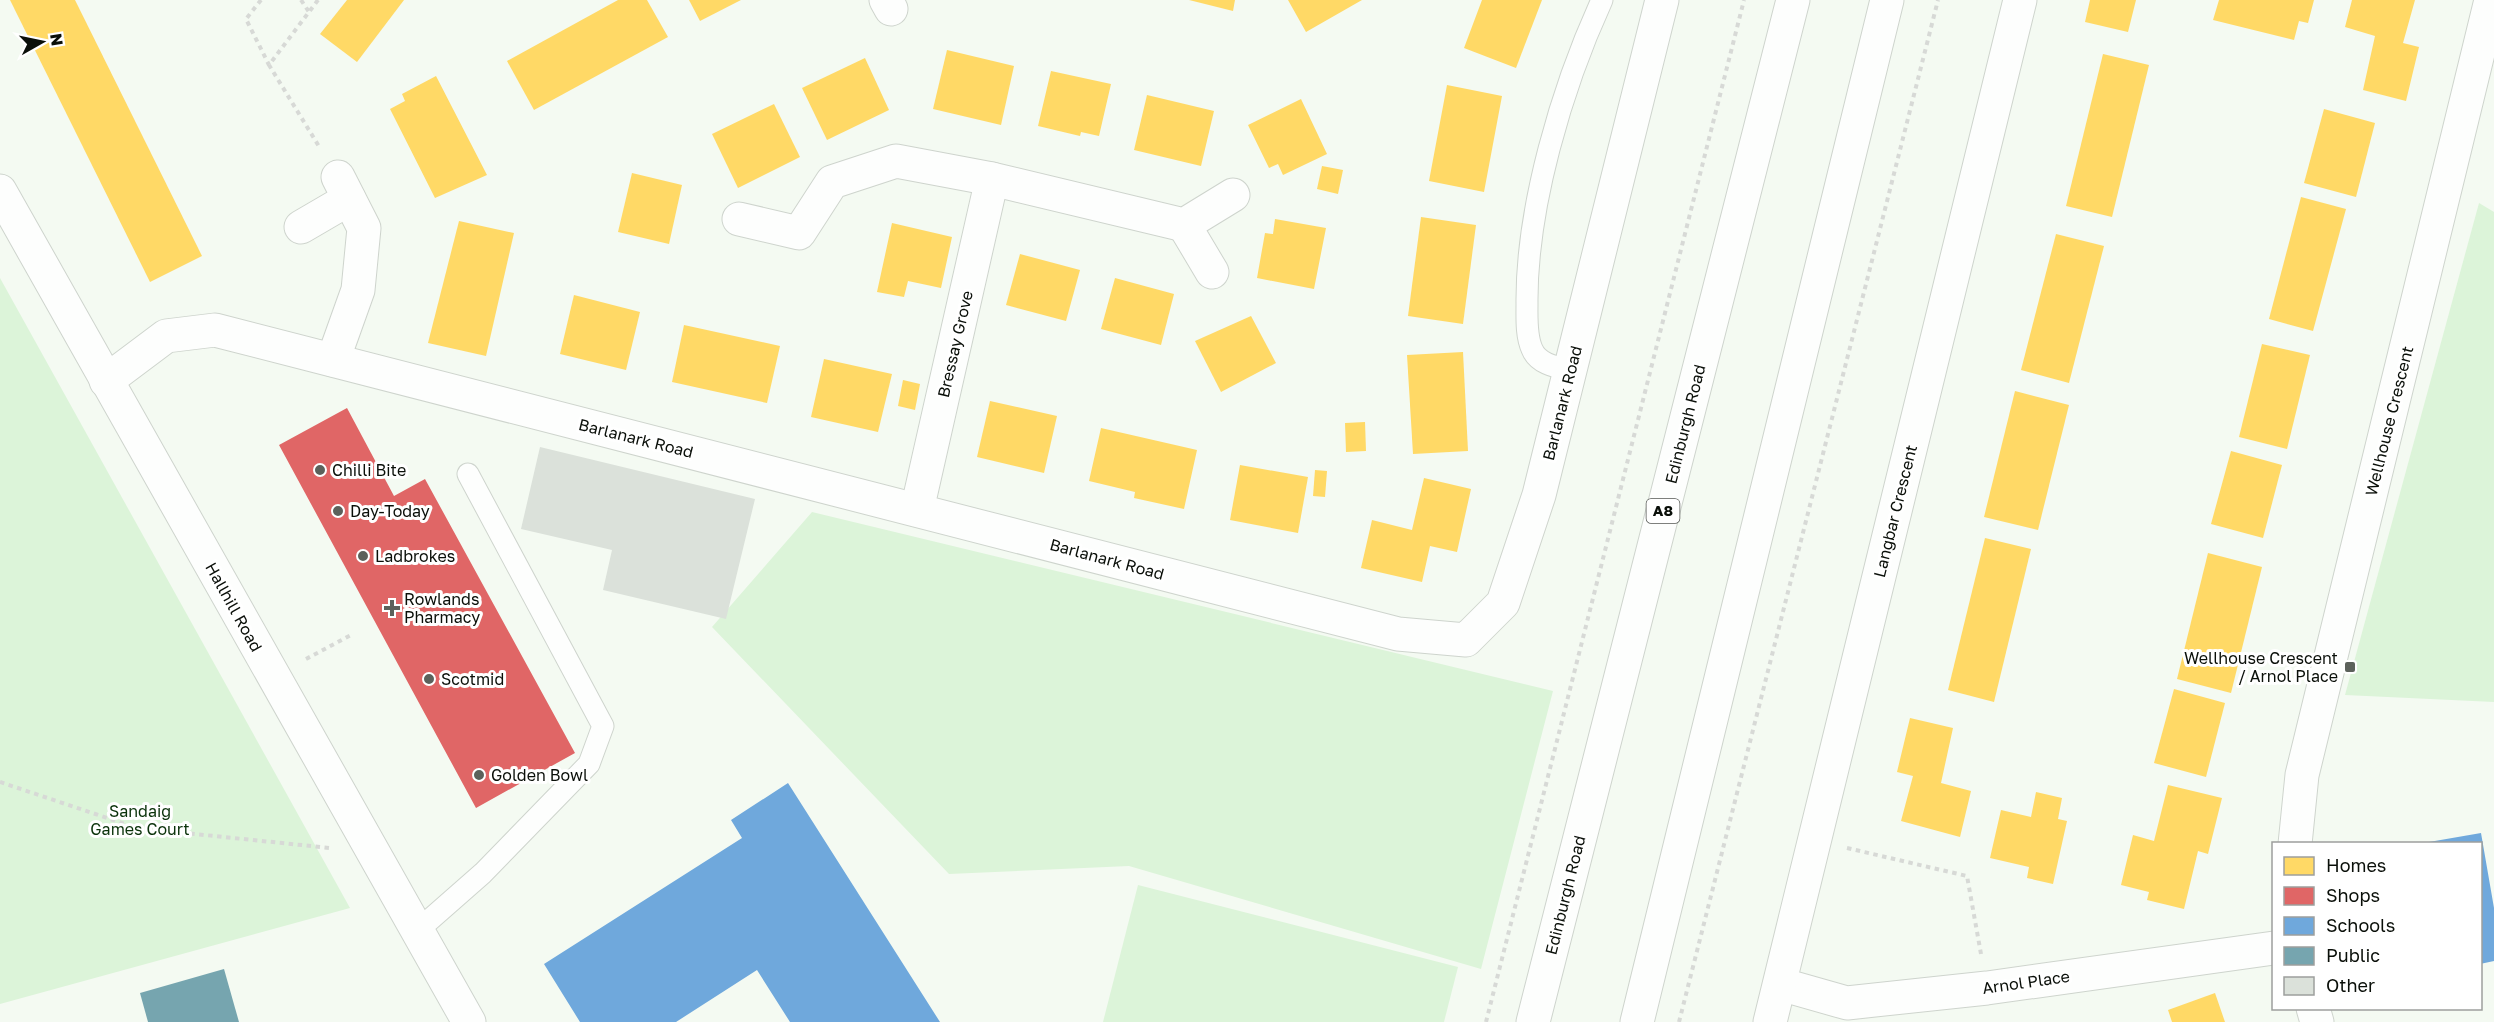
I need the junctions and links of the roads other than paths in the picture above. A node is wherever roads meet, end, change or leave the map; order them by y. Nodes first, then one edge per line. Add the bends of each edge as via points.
1 (1602, 0) edge
2 (1662, 0) edge
3 (1793, 0) edge
4 (1887, 0) edge
5 (2020, 0) edge
6 (2491, 0) edge
7 (992, 179) junction
8 (0, 191) edge
9 (1233, 195) dead end
10 (739, 219) dead end
11 (1184, 225) junction
12 (301, 227) dead end
13 (1212, 272) dead end
14 (333, 360) junction
15 (1570, 370) junction
16 (106, 381) junction
17 (468, 474) dead end
18 (917, 510) junction
19 (2295, 842) edge
20 (417, 932) junction
21 (2272, 948) edge
22 (1780, 984) junction
23 (469, 1022) edge
24 (1533, 1022) edge
25 (1637, 1022) edge
26 (1770, 1022) edge

1 - 15 lane via 1559,118 1536,214 1527,285 1531,347 1540,360
2 - 15 street, Barlanark Road
3 - 24 street, Edinburgh Road / A8
4 - 25 street
5 - 22 street, Langbar Crescent
6 - 19 street, Wellhouse Crescent via 2302,775
7 - 10 street via 896,161 832,182 799,233
7 - 11 street
7 - 18 street, Bressay Grove
8 - 16 street, Hallhill Road
9 - 11 street
11 - 13 street
12 - 14 street via 343,188 364,228 358,290
14 - 16 street, Barlanark Road via 215,330 166,336
14 - 18 street, Barlanark Road
15 - 18 street, Barlanark Road via 1539,495 1503,603 1466,640 1398,634
16 - 20 street, Hallhill Road
17 - 20 lane via 603,726 589,764 483,873
20 - 23 street, Hallhill Road
21 - 22 street, Arnol Place via 1987,988 1847,1003
22 - 26 street, Langbar Crescent

